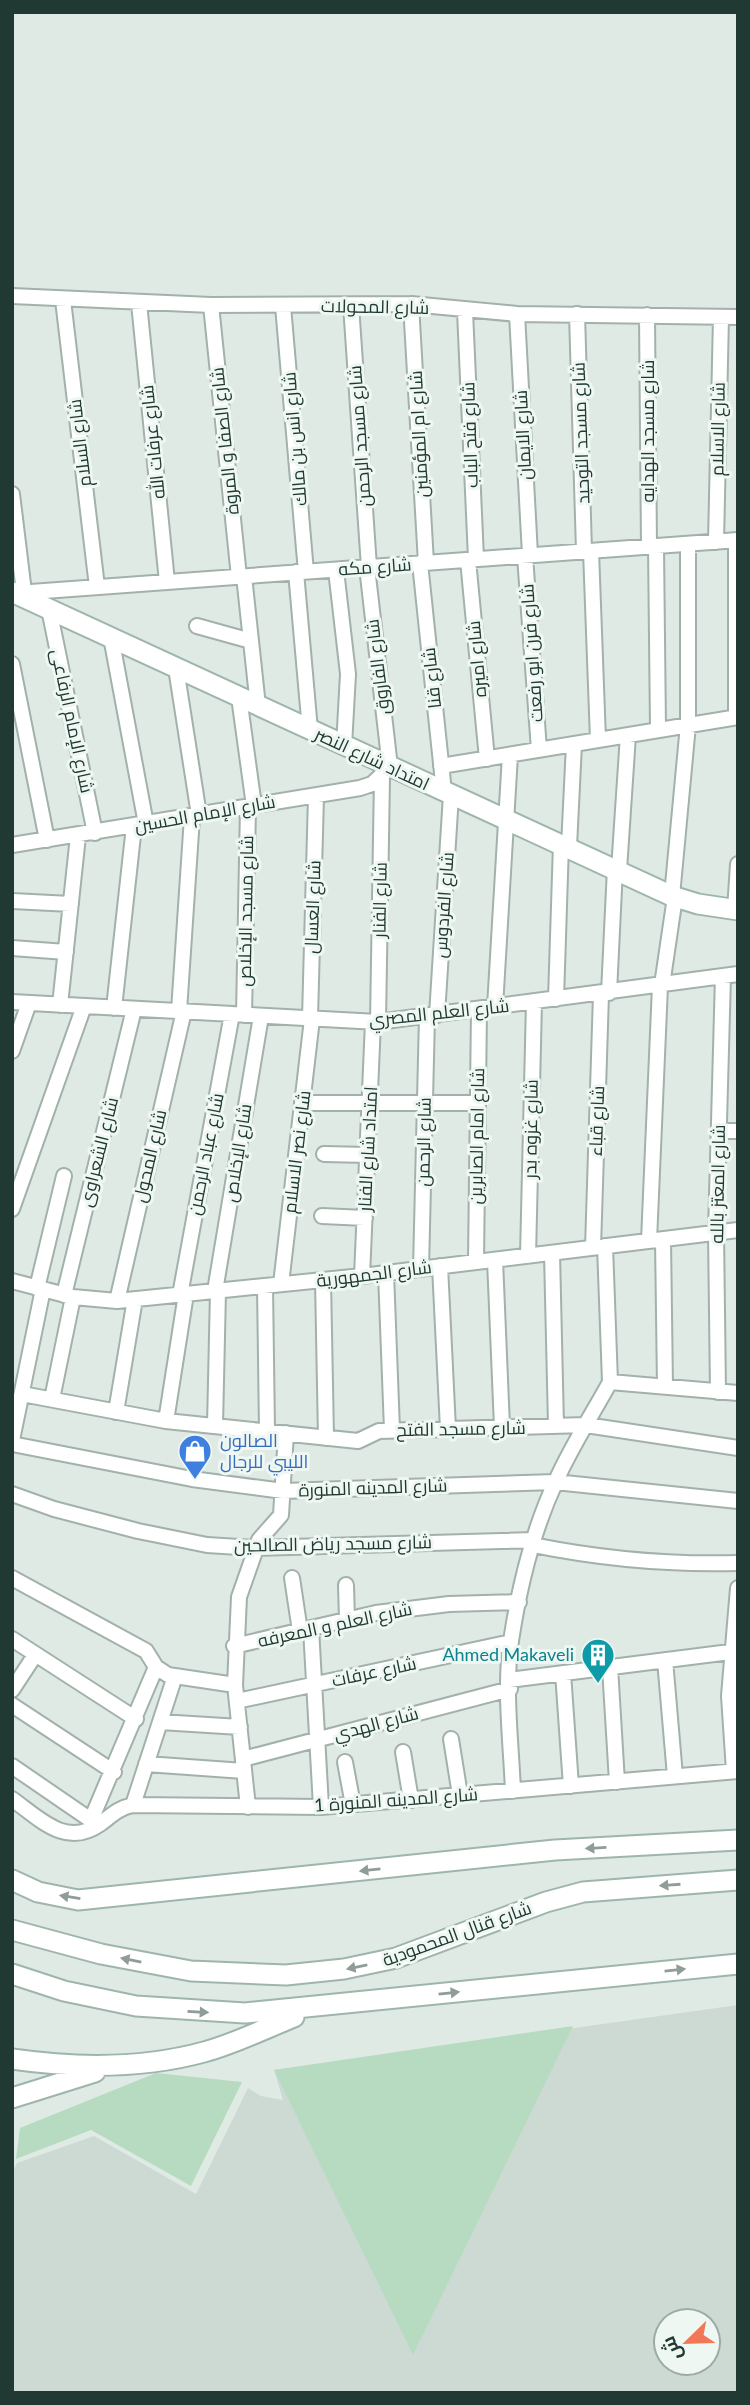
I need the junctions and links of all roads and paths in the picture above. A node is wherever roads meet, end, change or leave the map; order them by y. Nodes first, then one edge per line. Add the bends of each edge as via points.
1 (12, 296) edge
2 (63, 300) junction
3 (139, 303) junction
4 (211, 304) junction
5 (411, 304) junction
6 (351, 305) junction
7 (283, 306) junction
8 (465, 311) junction
9 (517, 314) junction
10 (577, 314) junction
11 (647, 315) junction
12 (721, 317) junction
13 (738, 317) edge
14 (12, 494) edge
15 (737, 540) edge
16 (716, 542) junction
17 (688, 544) junction
18 (652, 547) junction
19 (587, 551) junction
20 (528, 555) junction
21 (472, 560) junction
22 (423, 563) junction
23 (368, 567) junction
24 (336, 570) junction
25 (301, 572) junction
26 (242, 576) junction
27 (167, 582) junction
28 (97, 587) junction
29 (16, 593) edge
30 (50, 609) junction
31 (197, 626) dead end
32 (111, 637) junction
33 (251, 640) junction
34 (12, 664) edge
35 (176, 668) junction
36 (239, 697) junction
37 (258, 706) junction
38 (737, 717) edge
39 (688, 725) junction
40 (310, 730) junction
41 (658, 730) junction
42 (628, 735) junction
43 (598, 740) junction
44 (574, 744) junction
45 (344, 746) junction
46 (539, 750) junction
47 (510, 755) junction
48 (487, 759) junction
49 (441, 766) junction
50 (386, 772) junction
51 (447, 793) junction
52 (316, 796) junction
53 (251, 807) junction
54 (196, 816) junction
55 (508, 820) junction
56 (140, 825) junction
57 (95, 833) junction
58 (78, 836) junction
59 (47, 840) junction
60 (12, 845) edge
61 (565, 846) junction
62 (738, 864) edge
63 (617, 869) junction
64 (673, 897) junction
65 (12, 901) edge
66 (71, 904) junction
67 (736, 910) edge
68 (12, 948) edge
69 (65, 952) junction
70 (738, 974) edge
71 (723, 976) junction
72 (661, 986) junction
73 (606, 993) junction
74 (556, 999) junction
75 (12, 1002) edge
76 (534, 1002) junction
77 (29, 1003) junction
78 (60, 1005) junction
79 (84, 1006) junction
80 (495, 1007) junction
81 (114, 1008) junction
82 (134, 1009) junction
83 (479, 1009) junction
84 (181, 1011) junction
85 (238, 1014) junction
86 (432, 1015) junction
87 (261, 1016) junction
88 (311, 1018) junction
89 (376, 1022) junction
90 (12, 1051) edge
91 (302, 1103) junction
92 (370, 1103) junction
93 (425, 1103) junction
94 (478, 1103) junction
95 (719, 1131) junction
96 (738, 1131) edge
97 (324, 1154) dead end
98 (368, 1155) junction
99 (64, 1176) dead end
100 (12, 1209) edge
101 (322, 1216) dead end
102 (365, 1218) junction
103 (738, 1230) edge
104 (716, 1232) junction
105 (656, 1240) junction
106 (599, 1247) junction
107 (552, 1253) junction
108 (528, 1256) junction
109 (495, 1260) junction
110 (476, 1262) junction
111 (440, 1266) junction
112 (421, 1269) junction
113 (386, 1273) junction
114 (362, 1276) junction
115 (323, 1280) junction
116 (12, 1281) edge
117 (281, 1284) junction
118 (265, 1286) junction
119 (40, 1288) junction
120 (216, 1291) junction
121 (183, 1294) junction
122 (68, 1296) junction
123 (135, 1299) junction
124 (117, 1301) junction
125 (610, 1382) junction
126 (665, 1387) junction
127 (719, 1392) junction
128 (738, 1393) edge
129 (22, 1394) junction
130 (52, 1399) junction
131 (116, 1412) junction
132 (166, 1421) junction
133 (586, 1425) junction
134 (215, 1426) junction
135 (556, 1426) junction
136 (502, 1427) junction
137 (448, 1429) junction
138 (392, 1430) junction
139 (267, 1432) junction
140 (286, 1433) junction
141 (326, 1438) junction
142 (12, 1442) edge
143 (738, 1448) edge
144 (555, 1482) junction
145 (283, 1491) junction
146 (12, 1494) edge
147 (738, 1501) edge
148 (534, 1542) junction
149 (255, 1548) junction
150 (738, 1563) edge
151 (12, 1578) edge
152 (292, 1578) dead end
153 (345, 1585) dead end
154 (738, 1588) edge
155 (737, 1595) edge
156 (519, 1602) junction
157 (347, 1620) junction
158 (306, 1629) junction
159 (12, 1639) edge
160 (511, 1643) junction
161 (234, 1646) junction
162 (733, 1650) edge
163 (35, 1655) junction
164 (665, 1660) junction
165 (156, 1667) junction
166 (610, 1667) junction
167 (563, 1673) junction
168 (175, 1676) junction
169 (315, 1684) junction
170 (509, 1684) junction
171 (235, 1685) junction
172 (12, 1690) edge
173 (733, 1696) edge
174 (237, 1701) junction
175 (12, 1705) edge
176 (136, 1719) junction
177 (160, 1722) junction
178 (240, 1727) junction
179 (451, 1739) dead end
180 (318, 1740) junction
181 (402, 1752) dead end
182 (345, 1762) dead end
183 (146, 1764) junction
184 (244, 1765) junction
185 (12, 1766) edge
186 (736, 1771) edge
187 (114, 1772) junction
188 (675, 1776) junction
189 (617, 1782) junction
190 (571, 1786) junction
191 (513, 1791) junction
192 (460, 1795) junction
193 (12, 1799) edge
194 (411, 1800) junction
195 (133, 1805) junction
196 (354, 1805) junction
197 (248, 1807) junction
198 (321, 1807) junction
199 (95, 1822) junction
200 (738, 1840) edge
201 (12, 1880) edge
202 (738, 1880) edge
203 (12, 1914) edge
204 (21, 1933) edge
205 (738, 1964) edge
206 (12, 1973) edge
207 (317, 2008) junction
208 (12, 2059) edge
209 (116, 2065) junction
210 (12, 2098) edge

1 - 2 street, شارع المحولات
2 - 3 street, شارع المحولات
2 - 28 street, شارع السلام
3 - 4 street, شارع المحولات
3 - 27 street, شارع عرفات الله
4 - 7 street, شارع المحولات
4 - 26 street, شارع الصفا و المروة
5 - 6 street, شارع المحولات
5 - 8 street, شارع المحولات
5 - 22 street, شارع ام المؤمنين
6 - 7 street, شارع المحولات
6 - 23 street, شارع مسجد الرحمن
7 - 25 street, شارع انس بن مالك
8 - 9 street, شارع المحولات
8 - 21 street, شارع فتح الباب
9 - 10 street, شارع المحولات
9 - 20 street, شارع الايمان
10 - 11 street, شارع المحولات
10 - 19 street, شارع مسجد التوحيد
11 - 12 street, شارع المحولات
11 - 18 street, شارع مسجد الهدايه
12 - 13 street, شارع المحولات
12 - 16 street, شارع الاسلام
14 - 29 street
15 - 16 street, شارع مكه
15 - 38 street
16 - 17 street, شارع مكه
17 - 18 street, شارع مكه
17 - 39 street
18 - 19 street, شارع مكه
18 - 41 street, شارع مسجد الهدايه
19 - 20 street, شارع مكه
19 - 43 street, شارع مسجد التوحيد
20 - 21 street, شارع مكه
20 - 46 street, شارع فرن ابو رفعت
21 - 22 street, شارع مكه
21 - 48 street, شارع اميره
22 - 23 street, شارع مكه
22 - 49 street, شارع قنا
23 - 24 street, شارع مكه
23 - 50 street, شارع الفاروق
24 - 25 street, شارع مكه
24 - 45 street via 348,674
25 - 26 street, شارع مكه
25 - 40 street, شارع انس بن مالك
26 - 27 street, شارع مكه
26 - 33 street, شارع الصفا و المروة
27 - 28 street, شارع مكه
28 - 29 street, شارع مكه
29 - 30 main road, امتداد شارع النصر
30 - 32 main road, امتداد شارع النصر
30 - 57 street, شارع الإمام الرفاعى
31 - 33 street
32 - 35 main road, امتداد شارع النصر
32 - 56 street
33 - 37 street, شارع الصفا و المروة
34 - 59 street
35 - 36 main road, امتداد شارع النصر
35 - 54 street, شارع المحول
36 - 37 main road, امتداد شارع النصر
36 - 53 street
37 - 40 main road, امتداد شارع النصر
38 - 39 street
39 - 41 street
39 - 64 street
40 - 45 main road, امتداد شارع النصر
41 - 42 street
42 - 43 street
42 - 63 street, شارع قباء
43 - 44 street
44 - 46 street
44 - 61 street
45 - 50 main road, امتداد شارع النصر
46 - 47 street
47 - 48 street
47 - 55 street
48 - 49 street
49 - 51 street, شارع قنا
50 - 51 main road, امتداد شارع النصر
50 - 52 street, شارع الإمام الحسين via 360,788
50 - 89 street, شارع الفنار
51 - 55 main road, امتداد شارع النصر
51 - 86 street, شارع الفردوس
52 - 53 street, شارع الإمام الحسين
52 - 88 street, شارع العسال
53 - 54 street, شارع الإمام الحسين
53 - 85 street, شارع مسجد الإخلاص
54 - 56 street, شارع الإمام الحسين
54 - 84 street, شارع المحول
55 - 61 main road, امتداد شارع النصر
55 - 80 street
56 - 57 street, شارع الإمام الحسين
56 - 81 street
57 - 58 street, شارع الإمام الحسين
58 - 59 street, شارع الإمام الحسين
58 - 66 street
59 - 60 street, شارع الإمام الحسين
61 - 63 main road, امتداد شارع النصر
61 - 74 street
62 - 67 street
63 - 64 main road, امتداد شارع النصر
63 - 73 street, شارع قباء
64 - 67 main road, امتداد شارع النصر
64 - 72 street
65 - 66 street
66 - 69 street
68 - 69 street
69 - 78 street
70 - 71 street, شارع العلم المصري
71 - 72 street, شارع العلم المصري
71 - 95 street, شارع المعتز بالله
72 - 73 street, شارع العلم المصري
72 - 105 street
73 - 74 street, شارع العلم المصري
73 - 106 street, شارع قباء
74 - 76 street, شارع العلم المصري
75 - 77 street, شارع العلم المصري
76 - 80 street, شارع العلم المصري
76 - 108 street, شارع غزوه بدر
77 - 78 street, شارع العلم المصري
77 - 90 street
78 - 79 street, شارع العلم المصري
79 - 81 street, شارع العلم المصري
79 - 100 street
80 - 83 street, شارع العلم المصري
81 - 82 street, شارع العلم المصري
82 - 84 street, شارع العلم المصري
82 - 122 street, شارع الشعراوى
83 - 86 street, شارع العلم المصري
83 - 94 street, شارع امام الصابرين
84 - 85 street, شارع العلم المصري
84 - 124 street, شارع المحول
85 - 87 street, شارع العلم المصري
85 - 121 street, شارع عباد الرحمن
86 - 89 street, شارع العلم المصري
86 - 93 street, شارع الرحمن
87 - 88 street, شارع العلم المصري
87 - 120 street, شارع الإخلاص
88 - 89 street, شارع العلم المصري
88 - 91 street, شارع نصر الاسلام
89 - 92 street, امتداد شارع الفنار
91 - 92 street
91 - 117 street, شارع نصر الاسلام
92 - 93 street
92 - 98 street, امتداد شارع الفنار
93 - 94 street
93 - 112 street, شارع الرحمن
94 - 110 street, شارع امام الصابرين
95 - 96 street
95 - 104 street, شارع المعتز بالله
97 - 98 street
98 - 102 street, امتداد شارع الفنار
99 - 119 street
101 - 102 street
102 - 114 street, امتداد شارع الفنار
103 - 104 street, شارع الجمهورية
104 - 105 street, شارع الجمهورية
104 - 127 street, شارع المعتز بالله
105 - 106 street, شارع الجمهورية
105 - 126 street
106 - 107 street, شارع الجمهورية
106 - 125 street, شارع قباء
107 - 108 street, شارع الجمهورية
107 - 135 street
108 - 109 street, شارع الجمهورية
109 - 110 street, شارع الجمهورية
109 - 136 street
110 - 111 street, شارع الجمهورية
111 - 112 street, شارع الجمهورية
111 - 137 street
112 - 113 street, شارع الجمهورية
113 - 114 street, شارع الجمهورية
113 - 138 street
114 - 115 street, شارع الجمهورية
115 - 117 street, شارع الجمهورية
115 - 141 street
116 - 119 street, شارع الجمهورية
117 - 118 street, شارع الجمهورية
118 - 120 street, شارع الجمهورية
118 - 139 street
119 - 122 street, شارع الجمهورية
119 - 129 street
120 - 121 street, شارع الجمهورية
120 - 134 street, شارع الإخلاص
121 - 123 street, شارع الجمهورية
121 - 132 street, شارع عباد الرحمن
122 - 124 street, شارع الجمهورية
122 - 130 street, شارع الشعراوى
123 - 124 street, شارع الجمهورية
123 - 131 street
125 - 126 street
125 - 133 street
126 - 127 street
127 - 128 street
129 - 130 street, شارع مسجد الفتح
129 - 142 street
130 - 131 street, شارع مسجد الفتح
131 - 132 street, شارع مسجد الفتح
132 - 134 street, شارع مسجد الفتح
133 - 135 street, شارع مسجد الفتح
133 - 143 street, شارع مسجد الفتح
133 - 144 street
134 - 139 street, شارع مسجد الفتح
135 - 136 street, شارع مسجد الفتح
136 - 137 street, شارع مسجد الفتح
137 - 138 street, شارع مسجد الفتح
138 - 141 street, شارع مسجد الفتح via 374,1432 358,1441
139 - 140 street, شارع مسجد الفتح
140 - 141 street, شارع مسجد الفتح
140 - 145 street
142 - 145 street, شارع المدينه المنورة via 153,1473
144 - 145 street, شارع المدينه المنورة
144 - 147 street, شارع المدينه المنورة
144 - 148 street
145 - 149 street via 281,1515
146 - 149 street, شارع مسجد رياض الصالحين via 138,1531 207,1545
148 - 149 street, شارع مسجد رياض الصالحين
148 - 150 street, شارع مسجد رياض الصالحين via 601,1559
148 - 156 street
149 - 161 street via 239,1597
151 - 165 street via 146,1651
152 - 158 street
153 - 157 street
154 - 155 street
155 - 162 street
156 - 157 street, شارع العلم و المعرفه via 449,1604
156 - 160 street
157 - 158 street, شارع العلم و المعرفه
158 - 161 street, شارع العلم و المعرفه
158 - 169 street
159 - 163 street
160 - 169 street, شارع عرفات
160 - 170 street
161 - 171 street
162 - 164 street, شارع الهدي
162 - 173 street
163 - 172 street
163 - 176 street
164 - 166 street, شارع الهدي
164 - 188 street
165 - 168 street
165 - 176 street
166 - 167 street, شارع الهدي
166 - 189 street
167 - 170 street, شارع الهدي
167 - 190 street
168 - 171 street
168 - 177 street
169 - 174 street, شارع عرفات
169 - 180 street
170 - 180 street, شارع الهدي
170 - 191 street
171 - 174 street
173 - 186 street
174 - 178 street
175 - 187 street
176 - 187 street
177 - 178 street
177 - 183 street
178 - 184 street
179 - 192 street
180 - 184 street, شارع الهدي
180 - 198 street
181 - 194 street
182 - 196 street
183 - 184 street, شارع الهدي
183 - 195 street
184 - 197 street
185 - 199 street
186 - 188 street, شارع المدينه المنورة 1
187 - 199 street
188 - 189 street, شارع المدينه المنورة 1
189 - 190 street, شارع المدينه المنورة 1
190 - 191 street, شارع المدينه المنورة 1
191 - 192 street, شارع المدينه المنورة 1
192 - 194 street, شارع المدينه المنورة 1
193 - 199 street, شارع المدينه المنورة 1 via 61,1834 76,1834
194 - 196 street, شارع المدينه المنورة 1
195 - 197 street, شارع المدينه المنورة 1
195 - 199 street, شارع المدينه المنورة 1
196 - 198 street, شارع المدينه المنورة 1
197 - 198 street, شارع المدينه المنورة 1
200 -> 201 main road via 555,1850 79,1900 38,1892
202 -> 204 main road, شارع قنال المحمودية via 583,1892 396,1958 286,1975 191,1971
203 - 204 main road
207 -> 205 main road
206 -> 207 main road via 100,1999 172,2011 245,2013
207 - 209 main road via 204,2052
208 - 209 main road
209 - 210 main road

